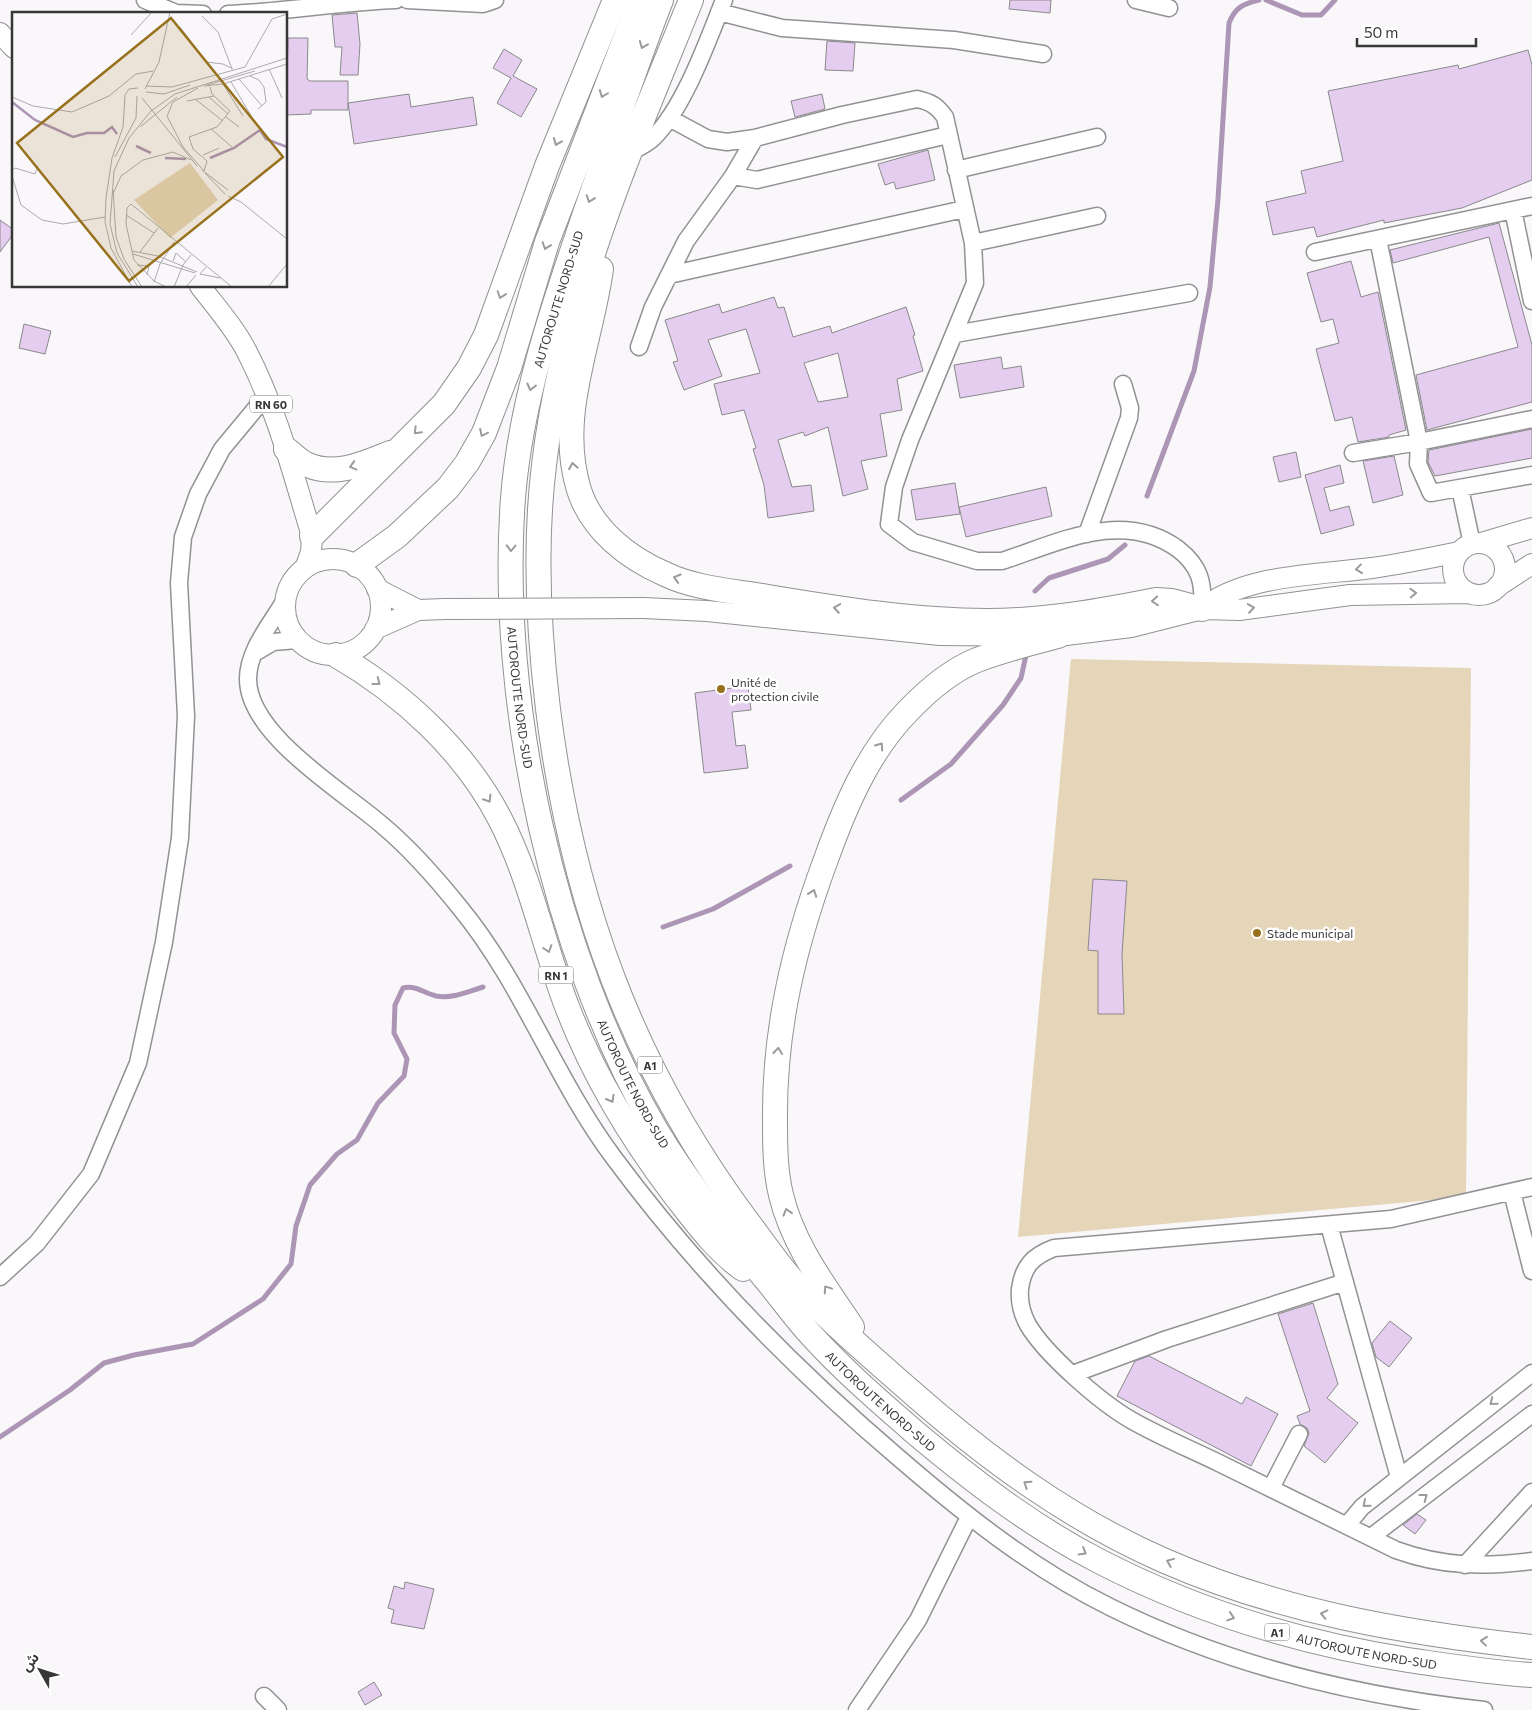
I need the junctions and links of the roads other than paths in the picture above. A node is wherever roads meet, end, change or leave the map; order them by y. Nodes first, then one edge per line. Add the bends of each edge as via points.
1 (145, 0) edge
2 (396, 0) edge
3 (407, 0) edge
4 (496, 0) edge
5 (615, 0) edge
6 (640, 0) edge
7 (661, 0) edge
8 (691, 0) edge
9 (1136, 0) edge
10 (722, 6) edge
11 (1169, 8) dead end
12 (174, 12) edge
13 (266, 12) edge
14 (0, 33) edge
15 (12, 46) edge
16 (1043, 54) dead end
17 (669, 118) junction
18 (948, 135) junction
19 (1097, 137) dead end
20 (755, 138) junction
21 (630, 152) junction
22 (956, 170) junction
23 (733, 176) junction
24 (612, 196) junction
25 (1532, 206) edge
26 (964, 209) junction
27 (1512, 210) junction
28 (1097, 216) dead end
29 (1378, 239) junction
30 (973, 243) junction
31 (1315, 252) dead end
32 (668, 275) junction
33 (202, 288) edge
34 (1189, 292) dead end
35 (1532, 301) edge
36 (955, 334) junction
37 (639, 347) dead end
38 (1123, 384) dead end
39 (270, 402) junction
40 (1532, 419) edge
41 (1419, 442) junction
42 (286, 449) junction
43 (399, 449) junction
44 (1353, 453) dead end
45 (1532, 475) edge
46 (1460, 488) junction
47 (1532, 528) edge
48 (1087, 534) junction
49 (312, 536) junction
50 (1471, 546) junction
51 (332, 558) junction
52 (1532, 564) edge
53 (357, 565) junction
54 (306, 566) junction
55 (1498, 586) junction
56 (377, 589) junction
57 (1468, 593) junction
58 (285, 600) junction
59 (1202, 609) junction
60 (418, 610) junction
61 (376, 629) junction
62 (1058, 636) junction
63 (297, 640) junction
64 (252, 655) junction
65 (336, 655) junction
66 (1532, 1187) edge
67 (1512, 1192) junction
68 (1329, 1225) junction
69 (1532, 1271) edge
70 (0, 1277) edge
71 (1345, 1282) junction
72 (782, 1299) junction
73 (873, 1359) junction
74 (1532, 1373) edge
75 (1073, 1374) junction
76 (1532, 1414) edge
77 (1299, 1434) dead end
78 (1399, 1477) junction
79 (1271, 1488) junction
80 (1532, 1492) edge
81 (969, 1517) junction
82 (1347, 1525) junction
83 (1371, 1537) junction
84 (1532, 1561) edge
85 (1465, 1565) junction
86 (1532, 1647) edge
87 (1532, 1675) edge
88 (264, 1696) dead end
89 (278, 1710) edge
90 (857, 1710) edge
91 (1484, 1710) edge

1 - 12 street
2 - 13 street
3 - 4 street via 483,4
5 -> 43 highway via 547,166 486,335 469,368 444,404
6 -> 53 highway via 547,242 509,368 484,433 448,488 397,536
7 -> 72 highway, AUTOROUTE NORD-SUD / A1 via 565,270 532,384 518,446 513,501 514,640 538,812 554,880 591,992 631,1084 657,1132 713,1215
8 - 21 highway, AUTOROUTE NORD-SUD / A1
9 - 11 street
10 - 16 street via 782,28 954,40
10 - 17 street
14 - 15 main road
17 - 20 street via 708,139 727,142
17 - 21 street via 652,140
18 - 20 street via 945,117 938,106 917,99
18 - 22 street
18 - 23 street via 757,180
19 - 22 street
20 - 23 street
21 - 24 highway, AUTOROUTE NORD-SUD / A1
22 - 26 street
23 - 32 street via 686,241
59 -> 24 highway via 1156,600 1054,617 988,621 928,619 706,587 666,575 634,557 609,538 592,518 580,493 570,440 577,375 599,286
24 - 73 highway, AUTOROUTE NORD-SUD / A1 via 566,341 551,416 540,507 537,580 541,650 558,781 572,844 589,911 621,1002 686,1132 711,1172 783,1270 816,1307
25 - 27 street
26 - 30 street
26 - 32 street
27 - 29 street
27 - 35 street
28 - 30 street
29 - 31 street
29 - 41 street
30 - 36 street via 975,283
32 - 37 street
33 - 39 main road, RN 60 via 246,350
34 - 36 street
36 - 48 street via 894,487 889,524 913,542 988,563
38 - 48 street via 1130,408 1129,418
39 - 42 main road, RN 60
39 - 70 street via 256,408 222,449 198,494 183,537 179,583 186,716 180,838 164,942 138,1063 91,1174 37,1244
40 - 41 street
41 - 44 street
41 - 46 street via 1418,464 1432,493
43 -> 42 highway via 343,469 307,465
42 - 49 main road, RN 60
43 - 49 highway
45 - 46 street
46 - 50 street
47 - 50 main road
48 - 59 street via 1123,528 1167,541 1198,570 1204,589
49 - 51 main road, RN 60
49 - 54 main road, RN 60
50 - 55 main road via 1496,549 1501,555 1505,571
50 - 57 main road via 1452,567 1456,583
50 -> 59 main road via 1389,566 1247,584 1223,594
51 - 53 main road
51 - 54 main road
52 - 55 main road
53 - 56 main road via 373,580
54 - 58 main road via 292,581
55 - 57 main road via 1484,594
56 - 60 main road
56 - 61 main road via 381,609
59 -> 57 main road via 1239,610 1350,595
58 - 63 main road via 289,628
58 - 64 street
59 - 62 main road via 1131,627
60 - 61 main road
60 - 62 main road, bridge via 643,608 708,611 940,634
61 - 65 main road via 359,647
73 -> 62 highway via 805,1257 781,1194 775,1156 774,1081 782,1012 794,957 839,823 879,746 906,712 941,682 975,660
63 - 64 street via 273,642
63 - 65 main road via 308,649
64 - 81 street via 249,688 262,721 288,748 385,827 463,911 492,948 598,1134 677,1240 788,1358 850,1416
65 -> 72 highway, RN 1 via 374,679 422,720 476,780 500,819 526,881 566,1005 598,1076 639,1148 715,1245
66 - 67 street
67 - 68 street via 1391,1219
67 - 69 street
68 - 71 street
68 - 75 street via 1054,1248 1040,1254 1029,1262 1023,1273 1020,1306 1037,1337
71 - 75 street via 1167,1339
71 - 78 street
72 -> 87 highway, AUTOROUTE NORD-SUD / A1 via 812,1336 870,1393 943,1456 1041,1527 1098,1560 1204,1609 1277,1632 1364,1653
86 -> 73 highway, AUTOROUTE NORD-SUD / A1 via 1354,1621 1258,1595 1164,1560 1091,1524 999,1465
74 -> 78 street
75 - 79 street via 1130,1419
83 -> 76 street
77 - 79 street
78 -> 82 street via 1362,1507
79 - 82 street
80 - 85 street
81 - 90 street via 918,1620
81 - 91 street via 1004,1544 1108,1606 1210,1651 1360,1692 1425,1704
82 - 83 street
83 - 85 street via 1418,1558
84 - 85 street
88 - 89 street

